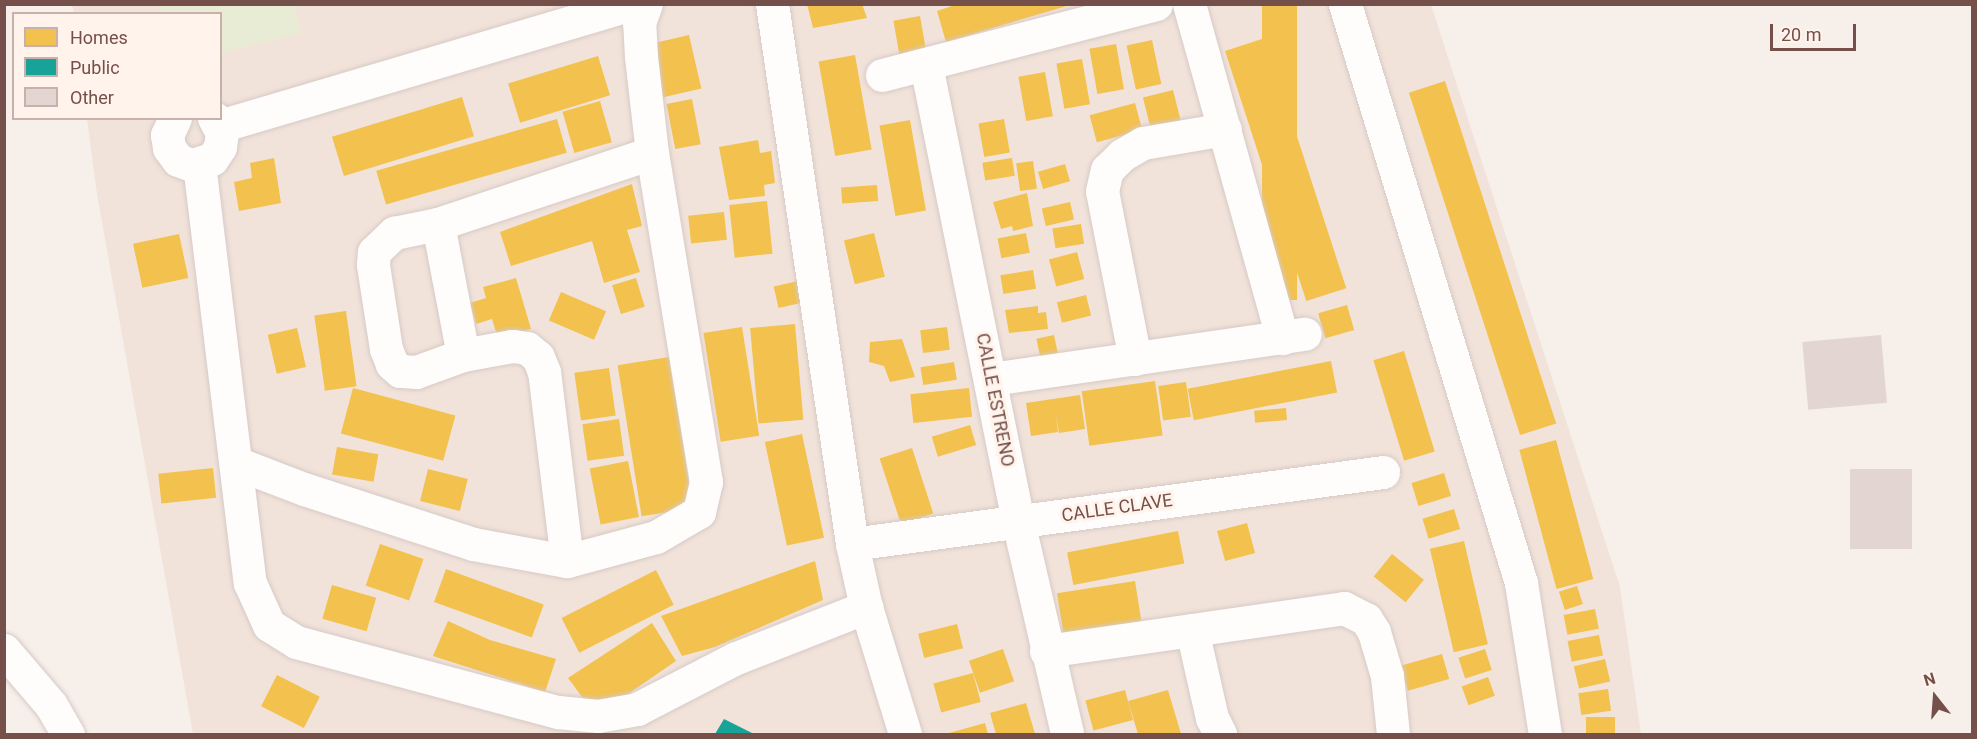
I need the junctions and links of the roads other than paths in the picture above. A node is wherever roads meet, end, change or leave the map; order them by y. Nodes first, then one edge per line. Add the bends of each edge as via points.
1 (633, 4) edge
2 (646, 4) edge
3 (772, 4) edge
4 (1156, 4) edge
5 (1189, 4) edge
6 (1345, 4) edge
7 (926, 65) junction
8 (882, 75) dead end
9 (174, 120) edge
10 (217, 122) edge
11 (1225, 129) junction
12 (652, 153) junction
13 (199, 164) junction
14 (438, 224) junction
15 (463, 355) junction
16 (1135, 359) junction
17 (991, 379) junction
18 (236, 463) junction
19 (1383, 472) dead end
20 (1018, 521) junction
21 (852, 544) junction
22 (567, 561) junction
23 (866, 607) junction
24 (1192, 630) junction
25 (4, 650) edge
26 (1046, 651) junction
27 (68, 735) edge
28 (905, 735) edge
29 (1066, 735) edge
30 (1220, 735) edge
31 (1393, 735) edge
32 (1545, 735) edge

1 - 10 street
2 - 12 street via 639,23
3 - 21 street
4 - 7 street
5 - 11 street
6 - 32 street via 1521,583
7 - 8 street
7 - 17 street, CALLE ESTRENO
9 - 13 street via 167,135 169,148 178,160
10 - 13 street via 220,147 212,159
11 - 16 street via 1143,143 1107,170 1102,191
11 - 16 street via 1293,336
12 - 14 street
12 - 22 street via 706,482 705,501 688,521 656,537
13 - 18 street
14 - 15 street
14 - 15 street via 394,233 374,252 386,349 400,371 416,372
15 - 22 street via 512,346 527,348 538,357 544,372
16 - 17 street
17 - 20 street, CALLE ESTRENO
18 - 22 street via 473,544
18 - 23 street via 250,583 269,625 296,642 558,712 598,716 637,709 736,658
19 - 20 street, CALLE CLAVE
20 - 21 street, CALLE CLAVE
20 - 26 street, CALLE ESTRENO
21 - 23 street
23 - 28 street
24 - 26 street
24 - 30 street via 1212,718
24 - 31 street via 1344,608 1358,612 1374,632
25 - 27 street via 51,705
26 - 29 street, CALLE ESTRENO

